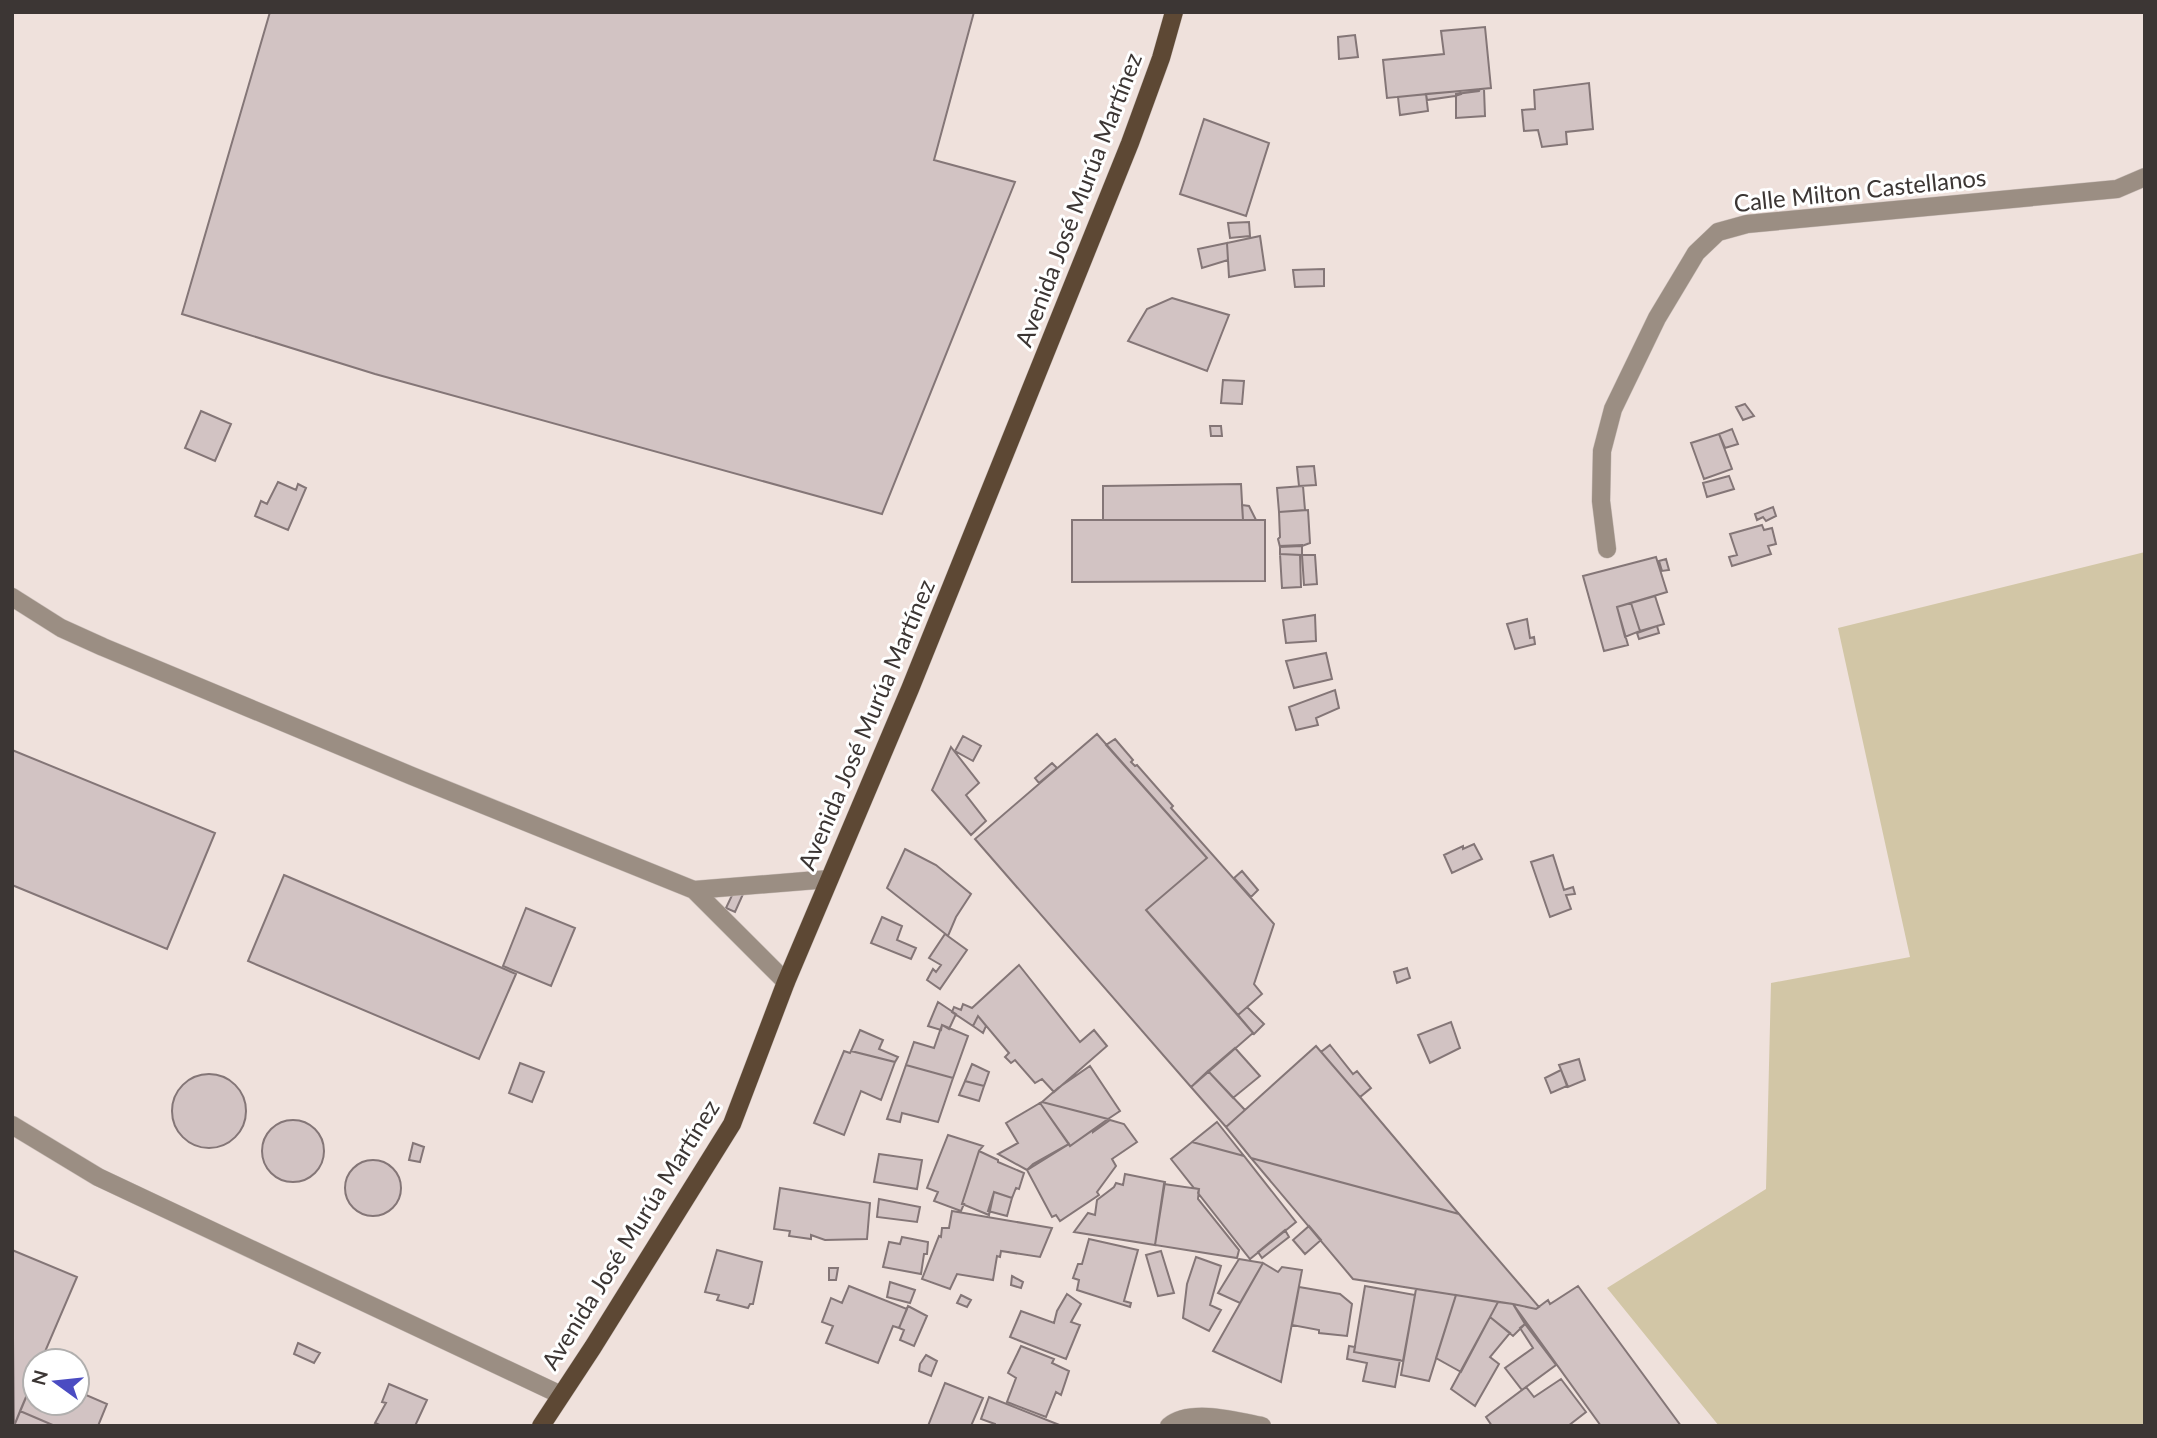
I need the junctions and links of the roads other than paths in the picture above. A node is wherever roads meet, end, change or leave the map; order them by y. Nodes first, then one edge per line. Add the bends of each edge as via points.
1 (1174, 12) edge
2 (2145, 177) edge
3 (1607, 549) dead end
4 (12, 597) edge
5 (829, 879) junction
6 (694, 890) junction
7 (786, 982) junction
8 (12, 1125) edge
9 (561, 1395) junction
10 (541, 1426) edge
11 (1169, 1426) edge
12 (1262, 1426) edge

1 - 5 main road, Avenida José Murúa Martínez via 1125,155 911,689
2 - 3 street, Calle Milton Castellanos via 2117,189 1747,224 1718,232 1696,253 1657,318 1613,409 1602,451
4 - 6 street via 61,628 103,647
5 - 6 street
5 - 7 main road, Avenida José Murúa Martínez
6 - 7 street
7 - 9 main road, Avenida José Murúa Martínez via 732,1124
8 - 9 street via 98,1177
9 - 10 main road, Avenida José Murúa Martínez
11 - 12 street via 1202,1416

